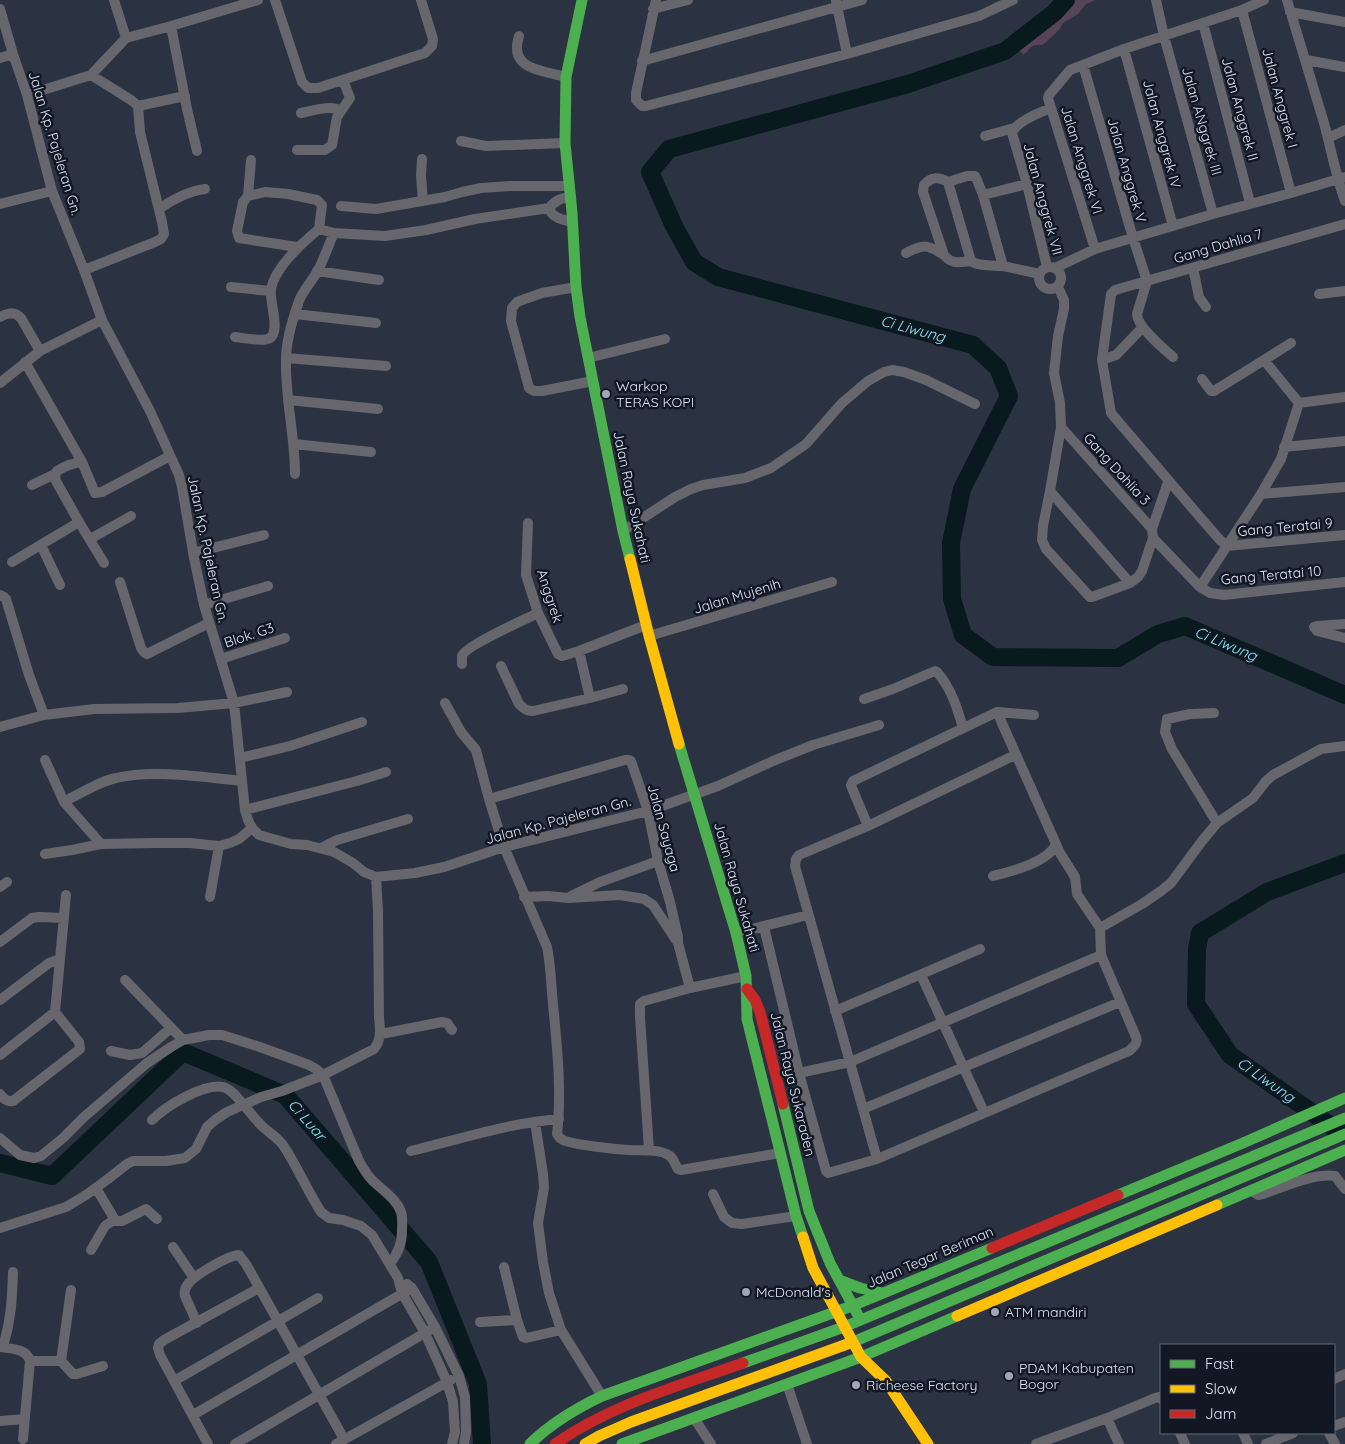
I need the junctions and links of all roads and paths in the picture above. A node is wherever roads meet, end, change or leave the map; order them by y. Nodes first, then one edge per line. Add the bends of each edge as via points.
1 (114, 0) edge
2 (258, 0) edge
3 (276, 0) edge
4 (421, 0) edge
5 (582, 0) edge
6 (688, 0) edge
7 (862, 0) edge
8 (987, 0) edge
9 (1012, 0) edge
10 (1156, 0) edge
11 (1264, 0) edge
12 (1287, 0) edge
13 (234, 3) edge
14 (837, 3) edge
15 (654, 5) edge
16 (0, 9) edge
17 (1242, 10) junction
18 (992, 11) junction
19 (1290, 12) junction
20 (1345, 22) edge
21 (1203, 23) junction
22 (171, 26) junction
23 (519, 36) dead end
24 (1164, 36) junction
25 (126, 38) junction
26 (1124, 49) junction
27 (13, 54) junction
28 (847, 54) junction
29 (0, 58) edge
30 (1306, 60) junction
31 (642, 61) junction
32 (1083, 66) junction
33 (1345, 67) edge
34 (90, 75) junction
35 (566, 77) junction
36 (343, 80) junction
37 (27, 95) junction
38 (185, 96) junction
39 (138, 106) junction
40 (1051, 108) junction
41 (340, 111) junction
42 (301, 113) dead end
43 (1345, 130) edge
44 (1013, 132) junction
45 (985, 136) dead end
46 (1328, 138) junction
47 (461, 141) dead end
48 (565, 143) junction
49 (297, 150) dead end
50 (198, 151) dead end
51 (422, 159) dead end
52 (251, 160) dead end
53 (1341, 178) edge
54 (948, 182) junction
55 (1027, 184) junction
56 (205, 189) dead end
57 (52, 191) junction
58 (570, 191) junction
59 (1291, 193) junction
60 (248, 196) junction
61 (983, 196) junction
62 (423, 201) junction
63 (1345, 202) edge
64 (1250, 203) junction
65 (0, 204) edge
66 (341, 206) dead end
67 (549, 208) junction
68 (159, 209) junction
69 (1214, 214) junction
70 (573, 222) junction
71 (1345, 224) edge
72 (1173, 226) junction
73 (319, 229) junction
74 (334, 233) junction
75 (1133, 238) junction
76 (297, 248) junction
77 (1095, 249) junction
78 (906, 253) dead end
79 (944, 255) junction
80 (971, 261) junction
81 (1003, 266) junction
82 (1193, 268) junction
83 (84, 270) junction
84 (1047, 270) junction
85 (317, 272) junction
86 (379, 280) dead end
87 (1147, 282) junction
88 (231, 287) dead end
89 (576, 287) junction
90 (1058, 287) junction
91 (270, 291) junction
92 (1345, 291) edge
93 (1319, 294) dead end
94 (1206, 307) dead end
95 (295, 314) junction
96 (0, 317) edge
97 (102, 320) junction
98 (376, 323) dead end
99 (1143, 327) junction
100 (235, 337) dead end
101 (666, 339) dead end
102 (1291, 342) dead end
103 (40, 350) junction
104 (1173, 357) dead end
105 (286, 358) junction
106 (588, 358) junction
107 (1102, 360) junction
108 (1264, 360) junction
109 (25, 362) junction
110 (386, 366) dead end
111 (1202, 379) dead end
112 (593, 381) junction
113 (0, 383) edge
114 (1345, 397) edge
115 (288, 400) junction
116 (1299, 403) junction
117 (975, 404) dead end
118 (378, 409) dead end
119 (1060, 427) junction
120 (1345, 441) edge
121 (294, 444) junction
122 (1284, 447) junction
123 (371, 452) dead end
124 (170, 456) junction
125 (82, 462) junction
126 (55, 474) junction
127 (295, 474) dead end
128 (1168, 482) junction
129 (32, 486) dead end
130 (1345, 487) edge
131 (1050, 491) junction
132 (1261, 494) junction
133 (131, 516) dead end
134 (79, 522) junction
135 (528, 523) dead end
136 (623, 531) junction
137 (1153, 534) junction
138 (264, 535) dead end
139 (1345, 535) edge
140 (90, 539) junction
141 (41, 545) junction
142 (1227, 546) junction
143 (193, 553) junction
144 (12, 562) dead end
145 (104, 563) dead end
146 (120, 582) dead end
147 (832, 582) dead end
148 (1345, 582) edge
149 (1130, 583) junction
150 (60, 585) dead end
151 (268, 586) dead end
152 (1200, 587) junction
153 (0, 595) edge
154 (204, 605) junction
155 (538, 613) junction
156 (209, 623) junction
157 (1345, 624) edge
158 (648, 631) junction
159 (285, 638) dead end
160 (1345, 638) edge
161 (579, 651) junction
162 (221, 659) junction
163 (462, 664) dead end
164 (501, 666) dead end
165 (623, 688) dead end
166 (286, 692) dead end
167 (590, 698) junction
168 (864, 699) dead end
169 (445, 702) dead end
170 (234, 703) junction
171 (997, 712) junction
172 (1214, 713) dead end
173 (44, 715) junction
174 (1034, 715) dead end
175 (362, 722) dead end
176 (879, 725) dead end
177 (0, 727) edge
178 (963, 728) junction
179 (1345, 746) edge
180 (1015, 755) junction
181 (240, 758) junction
182 (45, 760) dead end
183 (386, 772) dead end
184 (242, 781) junction
185 (694, 794) junction
186 (489, 799) junction
187 (64, 802) junction
188 (245, 810) junction
189 (648, 811) junction
190 (408, 820) dead end
191 (1217, 824) junction
192 (868, 826) junction
193 (252, 828) junction
194 (101, 844) junction
195 (1056, 845) junction
196 (219, 846) junction
197 (504, 847) junction
198 (321, 848) junction
199 (45, 854) dead end
200 (658, 861) junction
201 (993, 876) dead end
202 (376, 877) junction
203 (0, 883) edge
204 (0, 887) edge
205 (66, 895) dead end
206 (524, 897) junction
207 (210, 898) dead end
208 (568, 898) junction
209 (808, 915) junction
210 (64, 918) junction
211 (764, 927) junction
212 (1100, 928) junction
213 (736, 933) junction
214 (0, 942) edge
215 (678, 943) junction
216 (980, 949) dead end
217 (1100, 955) junction
218 (60, 959) junction
219 (920, 975) junction
220 (746, 976) junction
221 (125, 980) dead end
222 (690, 988) junction
223 (747, 989) junction
224 (0, 1000) edge
225 (1120, 1002) junction
226 (835, 1011) junction
227 (55, 1012) junction
228 (943, 1023) junction
229 (171, 1028) junction
230 (452, 1030) dead end
231 (381, 1034) junction
232 (766, 1036) junction
233 (183, 1040) junction
234 (752, 1040) junction
235 (111, 1051) dead end
236 (0, 1055) edge
237 (850, 1062) junction
238 (963, 1067) junction
239 (799, 1073) junction
240 (323, 1075) junction
241 (0, 1094) edge
242 (1345, 1098) edge
243 (244, 1105) junction
244 (863, 1109) junction
245 (984, 1112) junction
246 (1345, 1118) edge
247 (559, 1119) junction
248 (152, 1120) dead end
249 (535, 1122) junction
250 (1345, 1134) edge
251 (0, 1138) edge
252 (649, 1150) junction
253 (1345, 1150) edge
254 (411, 1151) dead end
255 (780, 1153) junction
256 (877, 1159) junction
257 (96, 1188) junction
258 (1257, 1188) junction
259 (1345, 1189) edge
260 (713, 1194) dead end
261 (796, 1216) junction
262 (157, 1219) dead end
263 (115, 1220) junction
264 (0, 1228) edge
265 (174, 1247) dead end
266 (91, 1250) dead end
267 (390, 1263) junction
268 (504, 1267) dead end
269 (13, 1272) dead end
270 (194, 1278) junction
271 (398, 1278) junction
272 (839, 1280) junction
273 (259, 1288) junction
274 (412, 1288) junction
275 (71, 1290) dead end
276 (402, 1293) junction
277 (882, 1293) junction
278 (318, 1298) dead end
279 (852, 1306) junction
280 (836, 1312) junction
281 (517, 1320) junction
282 (860, 1320) junction
283 (278, 1321) junction
284 (480, 1322) dead end
285 (197, 1323) junction
286 (844, 1326) junction
287 (435, 1327) junction
288 (561, 1330) junction
289 (424, 1333) junction
290 (869, 1336) junction
291 (852, 1342) junction
292 (1, 1347) edge
293 (878, 1350) junction
294 (297, 1355) junction
295 (861, 1357) junction
296 (30, 1361) junction
297 (60, 1361) junction
298 (103, 1366) dead end
299 (458, 1376) junction
300 (174, 1381) junction
301 (886, 1381) junction
302 (447, 1382) junction
303 (787, 1384) junction
304 (319, 1395) junction
305 (602, 1396) junction
306 (1160, 1398) edge
307 (193, 1416) junction
308 (694, 1418) junction
309 (1107, 1418) junction
310 (25, 1419) junction
311 (0, 1421) edge
312 (1291, 1434) edge
313 (23, 1440) dead end
314 (1060, 1440) edge
315 (340, 1441) edge
316 (1043, 1443) edge
317 (208, 1444) edge
318 (235, 1444) edge
319 (452, 1444) edge
320 (464, 1444) edge
321 (530, 1444) edge
322 (555, 1444) edge
323 (585, 1444) edge
324 (622, 1444) edge
325 (711, 1444) edge
326 (807, 1444) edge
327 (928, 1444) edge
328 (1119, 1444) edge
329 (1266, 1444) edge

1 - 25 street
2 - 13 street
3 - 36 street via 302,82 308,88 318,88
4 - 36 street via 433,39 432,46 425,53
5 - 35 main road, Jalan Raya Sukahati
6 - 15 street
7 - 14 street
8 - 18 street
9 - 18 street
10 - 24 street, Jalan ANggrek III
11 - 17 street, Jalan Anggrek VI
12 - 19 street
13 - 22 street
14 - 28 street
14 - 31 street
15 - 31 street
16 - 27 street, Jalan Kp. Pajeleran Gn.
17 - 21 street, Jalan Anggrek VI
17 - 59 street, Jalan Anggrek I
18 - 28 street
19 - 20 street
19 - 30 street
21 - 24 street, Jalan Anggrek VI
21 - 64 street, Jalan Anggrek II
22 - 25 street
22 - 38 street
23 - 35 street via 516,54 519,60
24 - 26 street, Jalan Anggrek VI
24 - 69 street, Jalan ANggrek III
25 - 34 street
26 - 32 street, Jalan Anggrek VI
26 - 72 street, Jalan Anggrek IV
27 - 29 street
27 - 37 street, Jalan Kp. Pajeleran Gn.
28 - 31 street via 646,106 636,100
30 - 33 street
30 - 46 street
32 - 40 street, Jalan Anggrek VI via 1068,71 1049,95
32 - 75 street, Jalan Anggrek V
34 - 37 street
34 - 39 street
35 - 48 main road, Jalan Raya Sukahati
36 - 41 street via 350,98
37 - 57 street, Jalan Kp. Pajeleran Gn.
38 - 39 street
38 - 50 street
39 - 68 street via 140,132
40 - 44 street via 1019,124
40 - 77 street, Jalan Anggrek VI
41 - 42 street via 332,107
41 - 49 street via 336,117 334,140 329,148
43 - 46 street
44 - 45 street
44 - 55 street, Jalan Anggrek VII
46 - 53 street
47 - 48 street via 486,146
48 - 58 main road, Jalan Raya Sukahati
51 - 62 street
52 - 60 street
53 - 59 street
53 - 63 street
54 - 61 street via 975,176
54 - 79 street via 932,178 924,185 923,192
54 - 80 street
55 - 61 street
55 - 84 street, Jalan Anggrek VII
56 - 68 street
57 - 65 street
57 - 83 street, Jalan Kp. Pajeleran Gn.
58 - 62 street via 510,186 481,188
58 - 67 street
58 - 70 main road, Jalan Raya Sukahati
59 - 64 street
60 - 73 street via 265,192 317,200 322,205
60 - 76 street via 241,210 239,238
61 - 81 street
62 - 66 street via 376,209
64 - 69 street
67 - 70 street via 554,216
67 - 74 street via 385,236
68 - 83 street via 164,234 161,239
69 - 72 street
70 - 89 main road, Jalan Raya Sukahati
71 - 82 street, Gang Dahlia 7
72 - 75 street
73 - 74 street
73 - 76 street
74 - 85 street
75 - 77 street
75 - 87 street, Jalan Anggrek V
76 - 91 street
77 - 84 street
78 - 79 street via 926,245
79 - 80 street via 954,263
80 - 81 street via 974,264
81 - 84 street
82 - 87 street, Gang Dahlia 7
82 - 94 street via 1199,297
83 - 97 street, Jalan Kp. Pajeleran Gn.
84 - 90 street via 1060,273
84 - 90 street via 1039,282 1051,290
85 - 86 street
85 - 95 street via 298,302
87 - 99 street via 1137,314
87 - 107 street, Gang Dahlia 7 via 1111,294
88 - 91 street
89 - 106 main road, Jalan Raya Sukahati
89 - 112 street via 542,293 518,302 512,308 511,321 529,388 534,392
90 - 119 street via 1064,300 1054,373 1060,403
91 - 100 street via 274,324 272,336 268,340
92 - 93 street
95 - 98 street
95 - 105 street
96 - 103 street via 18,314
97 - 103 street
97 - 124 street, Jalan Kp. Pajeleran Gn.
99 - 104 street
99 - 107 street via 1116,355
101 - 106 street
102 - 108 street
103 - 109 street
105 - 110 street
105 - 115 street
106 - 112 main road, Jalan Raya Sukahati
107 - 128 street via 1111,413
108 - 111 street via 1214,391 1208,390
108 - 116 street
109 - 113 street
109 - 125 street
112 - 136 main road, Jalan Raya Sukahati
114 - 116 street
115 - 118 street
115 - 121 street
116 - 122 street
117 - 136 street via 904,372 884,372 842,403 806,444 771,468 745,478 691,489
119 - 131 street
119 - 137 street, Gang Dahlia 3
120 - 122 street
121 - 123 street
121 - 127 street
122 - 132 street
124 - 125 street via 97,494
124 - 143 street, Jalan Kp. Pajeleran Gn. via 182,487
125 - 126 street via 66,466
126 - 129 street
126 - 134 street via 56,482
128 - 137 street
128 - 142 street
130 - 132 street
131 - 149 street
131 - 149 street via 1042,540 1046,549 1090,597
132 - 142 street
133 - 140 street
134 - 140 street
134 - 141 street
135 - 155 street, Anggrek via 526,575
136 - 158 main road, Jalan Raya Sukahati
137 - 149 street via 1142,571
137 - 152 street, Gang Dahlia 3
138 - 143 street
139 - 142 street, Gang Teratai 9
140 - 145 street
141 - 144 street
141 - 150 street
142 - 152 street
143 - 154 street, Jalan Kp. Pajeleran Gn.
146 - 156 street via 141,648 147,654
147 - 158 street, Jalan Mujenih
148 - 152 street, Gang Teratai 10 via 1224,595 1210,593
151 - 154 street
153 - 173 street via 6,600
154 - 156 street, Jalan Kp. Pajeleran Gn.
155 - 161 street, Anggrek via 558,654 562,656
155 - 163 street via 478,643 465,652
156 - 162 street, Jalan Kp. Pajeleran Gn.
157 - 160 street via 1314,627 1317,631
158 - 161 street, Anggrek
158 - 185 main road, Jalan Raya Sukahati
159 - 162 street, Blok. G3
161 - 167 street
162 - 170 street, Jalan Kp. Pajeleran Gn.
164 - 167 street via 519,704 528,711
165 - 167 street
166 - 170 street
168 - 178 street via 935,671 954,698
169 - 186 street via 461,732 476,750
170 - 173 street via 178,708 94,709
170 - 181 street, Jalan Kp. Pajeleran Gn.
171 - 174 street
171 - 178 street
171 - 180 street
172 - 191 street via 1167,719 1165,732 1172,750
173 - 177 street
175 - 181 street via 290,746
176 - 185 street, Jalan Kp. Pajeleran Gn. via 813,745
178 - 192 street via 853,780 851,785
179 - 191 street via 1321,749 1273,775 1253,798
180 - 192 street
180 - 195 street
181 - 184 street, Jalan Kp. Pajeleran Gn.
182 - 187 street
183 - 188 street
184 - 187 street via 165,774 127,776 104,782
184 - 188 street, Jalan Kp. Pajeleran Gn.
185 - 189 street, Jalan Kp. Pajeleran Gn.
185 - 213 main road, Jalan Raya Sukahati
186 - 189 street, Jalan Sayaga via 629,760
186 - 197 street
187 - 194 street
188 - 193 street, Jalan Kp. Pajeleran Gn.
189 - 197 street, Jalan Kp. Pajeleran Gn.
189 - 200 street, Jalan Sayaga
190 - 198 street via 337,840
191 - 212 street via 1171,883
192 - 209 street via 817,846 796,859
193 - 196 street via 240,839
193 - 198 street via 259,835 272,839
194 - 196 street
194 - 199 street
195 - 201 street via 1049,854 1035,862
195 - 212 street via 1075,877 1076,894
196 - 207 street
197 - 202 street, Jalan Kp. Pajeleran Gn. via 444,867
197 - 206 street
198 - 202 street via 342,856
200 - 208 street via 600,882
200 - 215 street, Jalan Sayaga
202 - 231 street
203 - 204 street via 7,882
205 - 210 street
206 - 208 street
206 - 247 street via 547,947 551,964
208 - 215 street via 620,895 644,898 653,905
209 - 211 street
209 - 226 street
210 - 214 street via 32,918
210 - 218 street
211 - 213 street
211 - 239 street
212 - 217 street
213 - 220 main road, Jalan Raya Sukahati
215 - 222 street, Jalan Sayaga
216 - 219 street
217 - 225 street
217 - 228 street
218 - 224 street via 49,962
218 - 227 street
219 - 226 street
219 - 228 street
220 - 222 street
220 - 223 main road, Jalan Raya Sukahati
221 - 229 street via 142,1005
222 - 252 street via 644,1000 640,1004
223 - 232 main road, Jalan Raya Sukaraden via 760,1012
223 - 234 main road, Jalan Raya Sukaraden via 747,1019
225 - 238 street
225 - 245 street via 1137,1042 1129,1051
226 - 237 street
227 - 236 street
227 - 241 street via 79,1042 80,1049 14,1101 5,1100
228 - 237 street
228 - 238 street
229 - 233 street
229 - 235 street via 142,1053 130,1055
230 - 231 street via 442,1022
231 - 240 street via 374,1049
232 - 234 main road
232 - 272 main road, Jalan Raya Sukaraden via 809,1211
233 - 240 street via 222,1035 309,1065
233 - 251 street via 147,1063 41,1156 20,1155
234 - 255 main road, Jalan Raya Sukaraden
237 - 239 street
237 - 244 street
238 - 244 street
238 - 245 street
239 - 256 street via 828,1174
240 - 243 street
240 - 267 street via 366,1172 394,1200 402,1214 402,1239
242 - 277 main road, Jalan Tegar Beriman
243 - 248 street via 229,1090 216,1087 185,1097
243 - 257 street via 227,1112 207,1127 196,1149 186,1158 133,1161
243 - 267 street via 283,1146 321,1212 329,1218 361,1226 372,1235
244 - 256 street
245 - 256 street
246 - 282 main road
247 - 249 street
247 - 252 street via 557,1134 566,1141
249 - 254 street
249 - 288 street via 544,1188 538,1222 549,1293
250 - 290 main road
252 - 255 street via 668,1155 681,1170
253 - 258 main road
255 - 261 main road, Jalan Raya Sukaraden
257 - 263 street
257 - 264 street via 66,1207
258 - 259 street via 1255,1194 1263,1194 1328,1175 1335,1176
258 - 293 main road
260 - 261 street via 724,1217 732,1223
261 - 280 main road, Jalan Raya Sukaraden via 811,1263
262 - 263 street via 146,1209 122,1221
263 - 266 street via 105,1226
265 - 270 street
267 - 271 street
268 - 281 street
269 - 292 street via 9,1326
270 - 273 street via 228,1258 239,1256
270 - 285 street via 184,1291
271 - 274 street
271 - 276 street
272 - 277 main road via 866,1291
272 - 279 main road, Jalan Raya Sukaraden
273 - 283 street
273 - 285 street
274 - 276 street
274 - 287 street
275 - 297 street
276 - 289 street
276 - 294 street
277 - 279 main road, Jalan Tegar Beriman
278 - 283 street
279 - 280 main road, Jalan Tegar Beriman
279 - 282 main road, Jalan Raya Sukaraden
280 - 286 main road, Jalan Raya Sukaraden
280 - 305 main road, Jalan Tegar Beriman
281 - 284 street
281 - 288 street via 521,1335 526,1338
282 - 286 main road
282 - 290 main road, Jalan Raya Sukaraden
283 - 294 street
283 - 300 street
285 - 300 street via 164,1340 158,1348
286 - 291 main road, Jalan Raya Sukaraden
286 - 322 main road via 625,1405 594,1419
287 - 289 street
287 - 299 street
288 - 305 street
289 - 302 street
289 - 304 street
290 - 291 main road
290 - 293 main road, Jalan Raya Sukaraden
291 - 295 main road, Jalan Raya Sukaraden
291 - 323 main road via 630,1422
292 - 296 street via 23,1351
293 - 295 main road
293 - 301 main road, Jalan Raya Sukaraden
294 - 304 street
294 - 307 street
295 - 301 main road, Jalan Raya Sukaraden
295 - 303 main road
296 - 297 street
296 - 310 street
297 - 298 street via 73,1374
299 - 302 street
299 - 320 street via 465,1397
300 - 307 street
301 - 327 main road
302 - 315 street
302 - 319 street via 453,1402 455,1432
303 - 308 main road
303 - 326 street
304 - 315 street
304 - 318 street
305 - 321 main road, Jalan Tegar Beriman via 567,1413
306 - 309 street
307 - 317 street
308 - 324 main road
308 - 325 street
309 - 314 street
309 - 328 street
310 - 311 street
310 - 313 street
312 - 329 street
314 - 316 street

